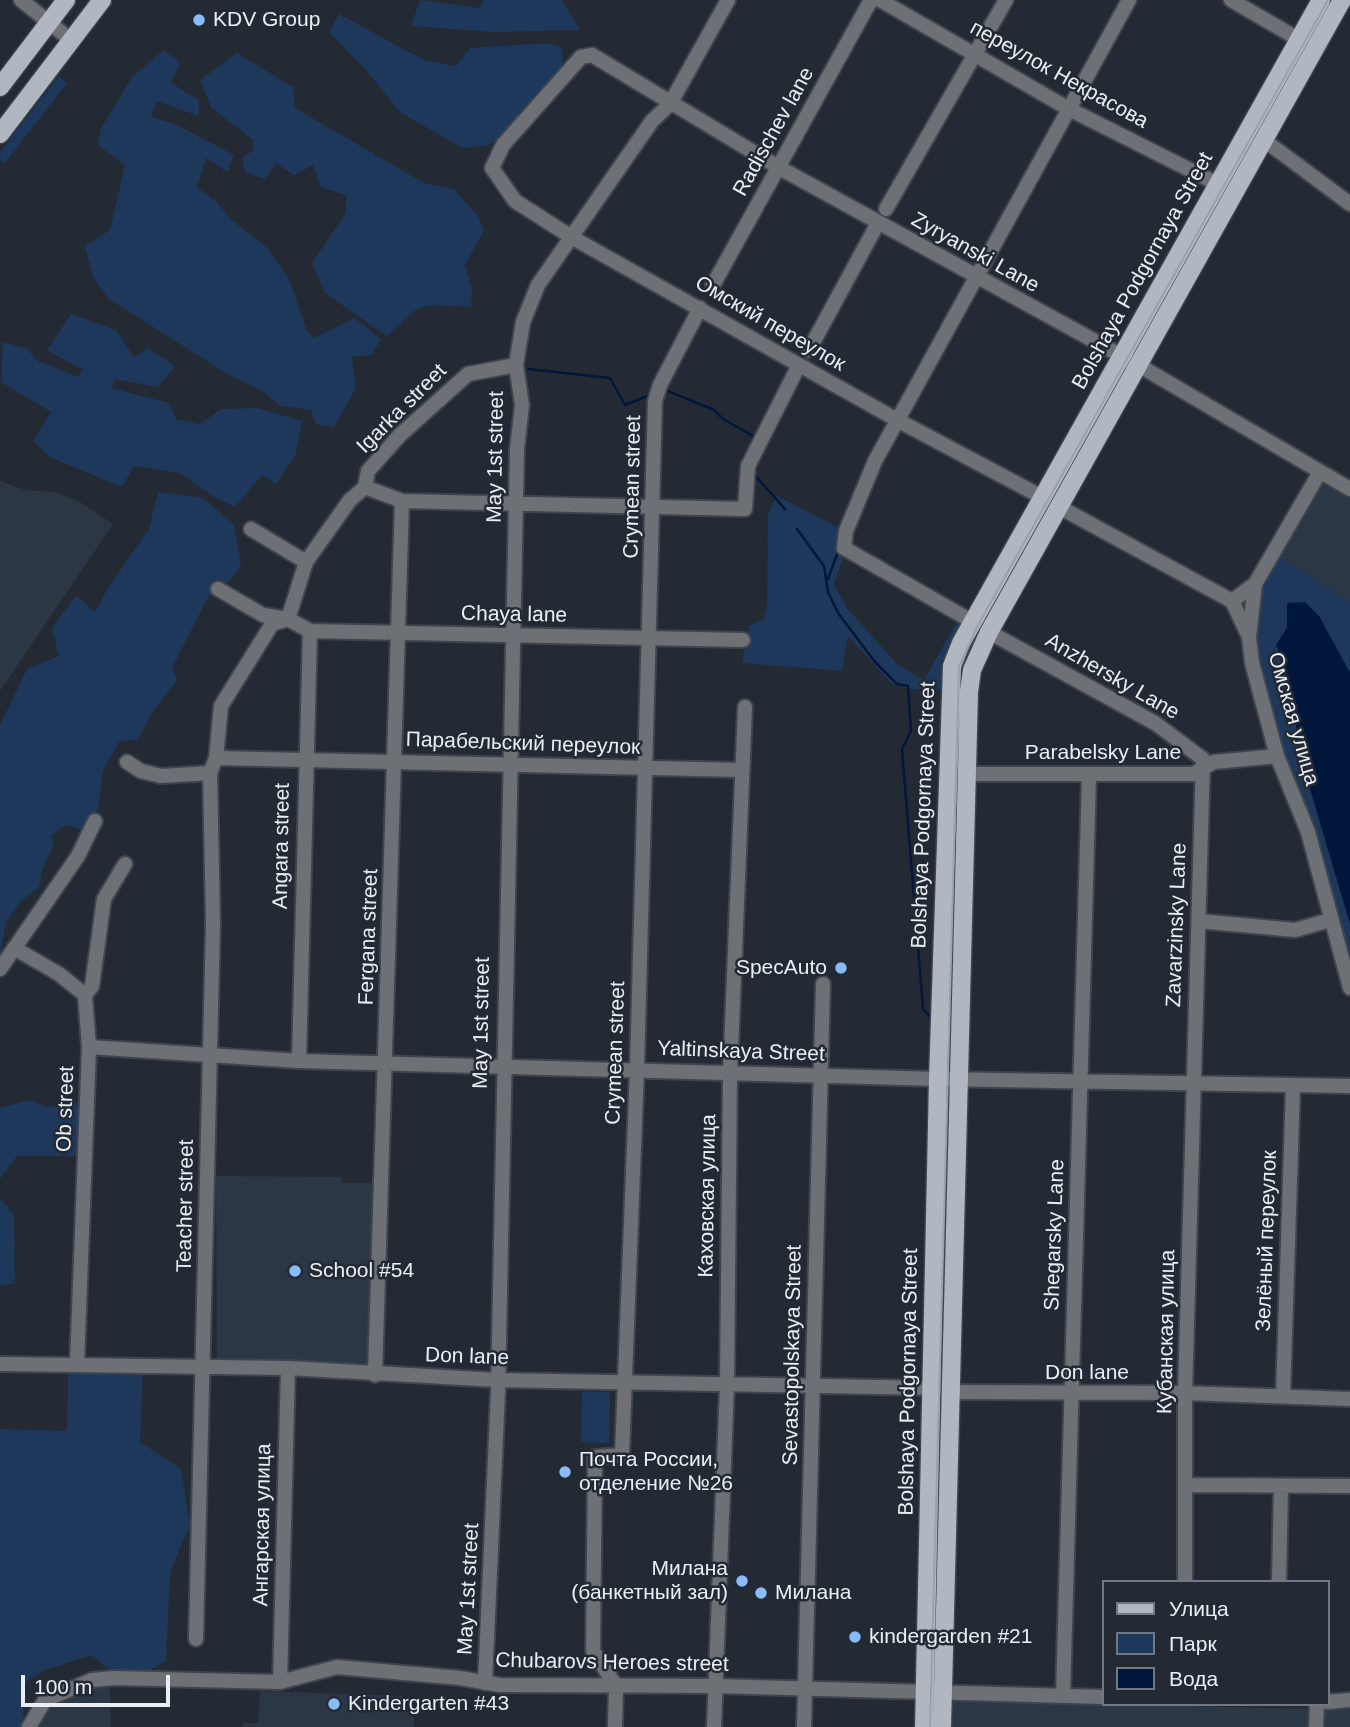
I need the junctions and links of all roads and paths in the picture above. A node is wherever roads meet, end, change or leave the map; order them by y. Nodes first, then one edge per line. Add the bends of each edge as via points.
1 (21, 0) edge
2 (66, 0) edge
3 (102, 0) edge
4 (728, 0) edge
5 (871, 0) edge
6 (880, 0) edge
7 (1006, 0) edge
8 (1129, 0) edge
9 (1231, 0) edge
10 (1321, 0) edge
11 (1342, 0) edge
12 (48, 23) junction
13 (71, 40) junction
14 (1300, 40) junction
15 (975, 53) junction
16 (0, 87) edge
17 (670, 104) junction
18 (1069, 109) junction
19 (0, 134) edge
20 (1264, 140) junction
21 (778, 167) junction
22 (492, 168) joint
23 (1218, 184) junction
24 (1350, 204) edge
25 (886, 209) dead end
26 (878, 223) junction
27 (573, 239) junction
28 (977, 279) junction
29 (713, 285) dead end
30 (700, 308) junction
31 (809, 350) dead end
32 (1121, 356) junction
33 (516, 365) junction
34 (799, 365) junction
35 (1140, 366) junction
36 (899, 421) junction
37 (1320, 472) junction
38 (365, 487) junction
39 (1350, 489) edge
40 (1042, 497) junction
41 (402, 501) junction
42 (517, 504) junction
43 (654, 508) junction
44 (1061, 508) junction
45 (251, 529) dead end
46 (306, 562) junction
47 (1255, 584) junction
48 (218, 589) dead end
49 (1232, 601) junction
50 (288, 619) junction
51 (973, 622) junction
52 (310, 631) junction
53 (989, 632) junction
54 (399, 634) junction
55 (515, 637) junction
56 (1249, 637) junction
57 (650, 639) junction
58 (743, 640) dead end
59 (745, 707) dead end
60 (1277, 756) junction
61 (216, 758) junction
62 (305, 759) junction
63 (395, 760) junction
64 (127, 762) dead end
65 (510, 763) junction
66 (1203, 768) junction
67 (646, 769) junction
68 (740, 770) junction
69 (211, 773) junction
70 (967, 774) junction
71 (1089, 776) junction
72 (95, 821) dead end
73 (125, 864) dead end
74 (1330, 920) junction
75 (1199, 921) junction
76 (14, 948) junction
77 (0, 969) edge
78 (823, 984) dead end
79 (1350, 988) edge
80 (85, 995) junction
81 (89, 1047) junction
82 (210, 1053) junction
83 (299, 1061) junction
84 (387, 1063) junction
85 (502, 1067) junction
86 (637, 1069) junction
87 (730, 1074) junction
88 (820, 1076) junction
89 (938, 1079) junction
90 (959, 1080) junction
91 (1081, 1080) junction
92 (1193, 1083) junction
93 (1350, 1086) edge
94 (1293, 1087) junction
95 (0, 1364) edge
96 (77, 1364) junction
97 (204, 1366) junction
98 (288, 1368) junction
99 (375, 1375) junction
100 (497, 1380) junction
101 (624, 1382) junction
102 (727, 1384) junction
103 (813, 1385) junction
104 (941, 1390) junction
105 (1185, 1393) junction
106 (1071, 1395) junction
107 (1283, 1396) junction
108 (1350, 1399) edge
109 (1186, 1485) junction
110 (1281, 1486) junction
111 (1350, 1486) edge
112 (1185, 1580) edge
113 (1279, 1580) edge
114 (196, 1639) dead end
115 (280, 1682) junction
116 (485, 1683) junction
117 (616, 1686) junction
118 (716, 1686) junction
119 (805, 1688) junction
120 (925, 1690) junction
121 (943, 1690) junction
122 (1063, 1696) junction
123 (1102, 1697) edge
124 (1350, 1700) edge
125 (1329, 1702) edge
126 (1317, 1706) edge
127 (29, 1727) edge
128 (615, 1727) edge
129 (714, 1727) edge
130 (804, 1727) edge
131 (924, 1727) edge
132 (942, 1727) edge
133 (1316, 1727) edge

1 - 12 street
2 - 12 main road
3 - 13 main road
4 - 17 street
5 - 21 street, Radischev lane
6 - 15 street, переулок Некрасова
7 - 15 street
8 - 18 street
9 - 14 street
10 - 14 main road, Bolshaya Podgornaya Street
11 - 20 main road, Bolshaya Podgornaya Street
12 - 13 street
12 - 16 main road
13 - 19 main road
14 - 23 main road, Bolshaya Podgornaya Street
15 - 18 street, переулок Некрасова
15 - 25 street
17 - 21 street, Zyryanski Lane
17 - 22 street, Zyryanski Lane via 592,55 581,57 503,145
17 - 27 street via 652,121
18 - 23 street, переулок Некрасова
18 - 28 street
20 - 24 street
20 - 35 main road, Bolshaya Podgornaya Street
21 - 26 street, Zyryanski Lane
21 - 29 street, Radischev lane
22 - 27 street, Омский переулок via 515,201
23 - 32 main road, Bolshaya Podgornaya Street
26 - 28 street, Zyryanski Lane
26 - 31 street
27 - 30 street, Омский переулок
27 - 33 street via 538,285 523,322
28 - 32 street, Zyryanski Lane
28 - 36 street
30 - 34 street, Омский переулок
30 - 43 street, Crymean street via 657,390
32 - 35 street, Zyryanski Lane
32 - 40 main road, Bolshaya Podgornaya Street
33 - 38 street, Igarka street via 468,374 400,435 368,471
33 - 42 street, May 1st street via 522,405
34 - 36 street, Омский переулок
34 - 43 street via 748,466 747,507
35 - 37 street, Zyryanski Lane
35 - 44 main road, Bolshaya Podgornaya Street
36 - 40 street, Омский переулок
36 - 51 street via 875,461 846,531 844,548
37 - 39 street, Zyryanski Lane
37 - 47 street, Омская улица
38 - 41 street
38 - 46 street, Igarka street via 350,500
40 - 51 main road, Bolshaya Podgornaya Street
41 - 42 street
41 - 54 street, Fergana street
42 - 43 street
42 - 55 street, May 1st street
43 - 57 street, Crymean street
44 - 49 street
44 - 53 main road, Bolshaya Podgornaya Street
45 - 46 street
46 - 50 street, Igarka street
47 - 49 street
47 - 56 street, Омская улица
48 - 50 street, Chaya lane via 262,615
49 - 56 street
50 - 52 street, Chaya lane
50 - 61 street via 272,624 221,706
51 - 89 main road, Bolshaya Podgornaya Street via 952,666 950,691
52 - 54 street, Chaya lane
52 - 62 street, Angara street
53 - 66 street, Anzhersky Lane via 1155,723 1203,759
53 - 70 main road, Bolshaya Podgornaya Street via 972,670
54 - 55 street, Chaya lane
54 - 63 street, Fergana street
55 - 57 street, Chaya lane
55 - 65 street, May 1st street
56 - 60 street, Омская улица
57 - 58 street, Chaya lane
57 - 67 street, Crymean street
59 - 68 street, Каховская улица
60 - 66 street, Parabelsky Lane via 1214,762
60 - 74 street, Омская улица via 1308,832
61 - 62 street, Парабельский переулок
61 - 69 street
62 - 63 street, Парабельский переулок
62 - 83 street, Angara street
63 - 65 street, Парабельский переулок
63 - 84 street, Fergana street
64 - 69 street via 161,776
65 - 67 street, Парабельский переулок
65 - 85 street, May 1st street
66 - 71 street, Parabelsky Lane via 1193,774
66 - 75 street, Zavarzinsky Lane
67 - 68 street, Парабельский переулок
67 - 86 street, Crymean street
68 - 87 street, Каховская улица
69 - 82 street, Teacher street
70 - 71 street, Parabelsky Lane
70 - 90 main road, Bolshaya Podgornaya Street
71 - 91 street, Shegarsky Lane
72 - 76 street via 78,856
73 - 80 street, Ob street via 104,899 92,986
74 - 75 street via 1295,930
74 - 79 street, Омская улица
75 - 92 street, Zavarzinsky Lane
76 - 77 street
76 - 80 street
78 - 88 street, Sevastopolskaya Street
80 - 81 street, Ob street
81 - 82 street, Yaltinskaya Street
81 - 96 street, Ob street
82 - 83 street, Yaltinskaya Street
82 - 97 street, Teacher street
83 - 84 street, Yaltinskaya Street
84 - 85 street, Yaltinskaya Street
84 - 99 street, Fergana street
85 - 86 street, Yaltinskaya Street
85 - 100 street, May 1st street
86 - 87 street, Yaltinskaya Street
86 - 101 street, Crymean street
87 - 88 street, Yaltinskaya Street
87 - 102 street, Каховская улица
88 - 89 street, Yaltinskaya Street
88 - 103 street, Sevastopolskaya Street
89 - 90 street, Yaltinskaya Street
89 - 104 main road, Bolshaya Podgornaya Street
90 - 91 street, Yaltinskaya Street
90 - 104 main road, Bolshaya Podgornaya Street
91 - 92 street, Yaltinskaya Street
91 - 106 street, Shegarsky Lane
92 - 94 street, Yaltinskaya Street
92 - 105 street, Кубанская улица
93 - 94 street, Yaltinskaya Street
94 - 107 street, Зелёный переулок
95 - 96 street, Don lane
96 - 97 street, Don lane
97 - 98 street, Don lane
97 - 114 street, Teacher street
98 - 99 street, Don lane
98 - 115 street, Ангарская улица
99 - 100 street, Don lane
100 - 101 street, Don lane
100 - 116 street, May 1st street
101 - 102 street, Don lane
101 - 117 street, Crymean street via 622,1455 595,1457 593,1651
102 - 103 street, Don lane
102 - 118 street, Каховская улица
103 - 104 street, Don lane
103 - 119 street, Sevastopolskaya Street
104 - 106 street, Don lane
104 - 120 main road, Bolshaya Podgornaya Street
104 - 121 main road, Bolshaya Podgornaya Street
105 - 106 street, Don lane
105 - 107 street, Don lane
105 - 109 street, Кубанская улица
106 - 122 street, Shegarsky Lane
107 - 108 street, Don lane
109 - 110 street
109 - 112 street, Кубанская улица
110 - 111 street
110 - 113 street
115 - 116 street, Chubarovs Heroes street via 337,1667
115 - 127 street, Chubarovs Heroes street via 92,1680 45,1700
116 - 117 street, Chubarovs Heroes street
117 - 118 street, Chubarovs Heroes street
117 - 128 street
118 - 119 street, Chubarovs Heroes street
118 - 129 street, Каховская улица
119 - 120 street, Chubarovs Heroes street
119 - 130 street, Sevastopolskaya Street
120 - 121 street, Chubarovs Heroes street
120 - 131 main road, Bolshaya Podgornaya Street
121 - 122 street, Chubarovs Heroes street
121 - 132 main road, Bolshaya Podgornaya Street
122 - 123 street, Chubarovs Heroes street
124 - 125 street
126 - 133 street

